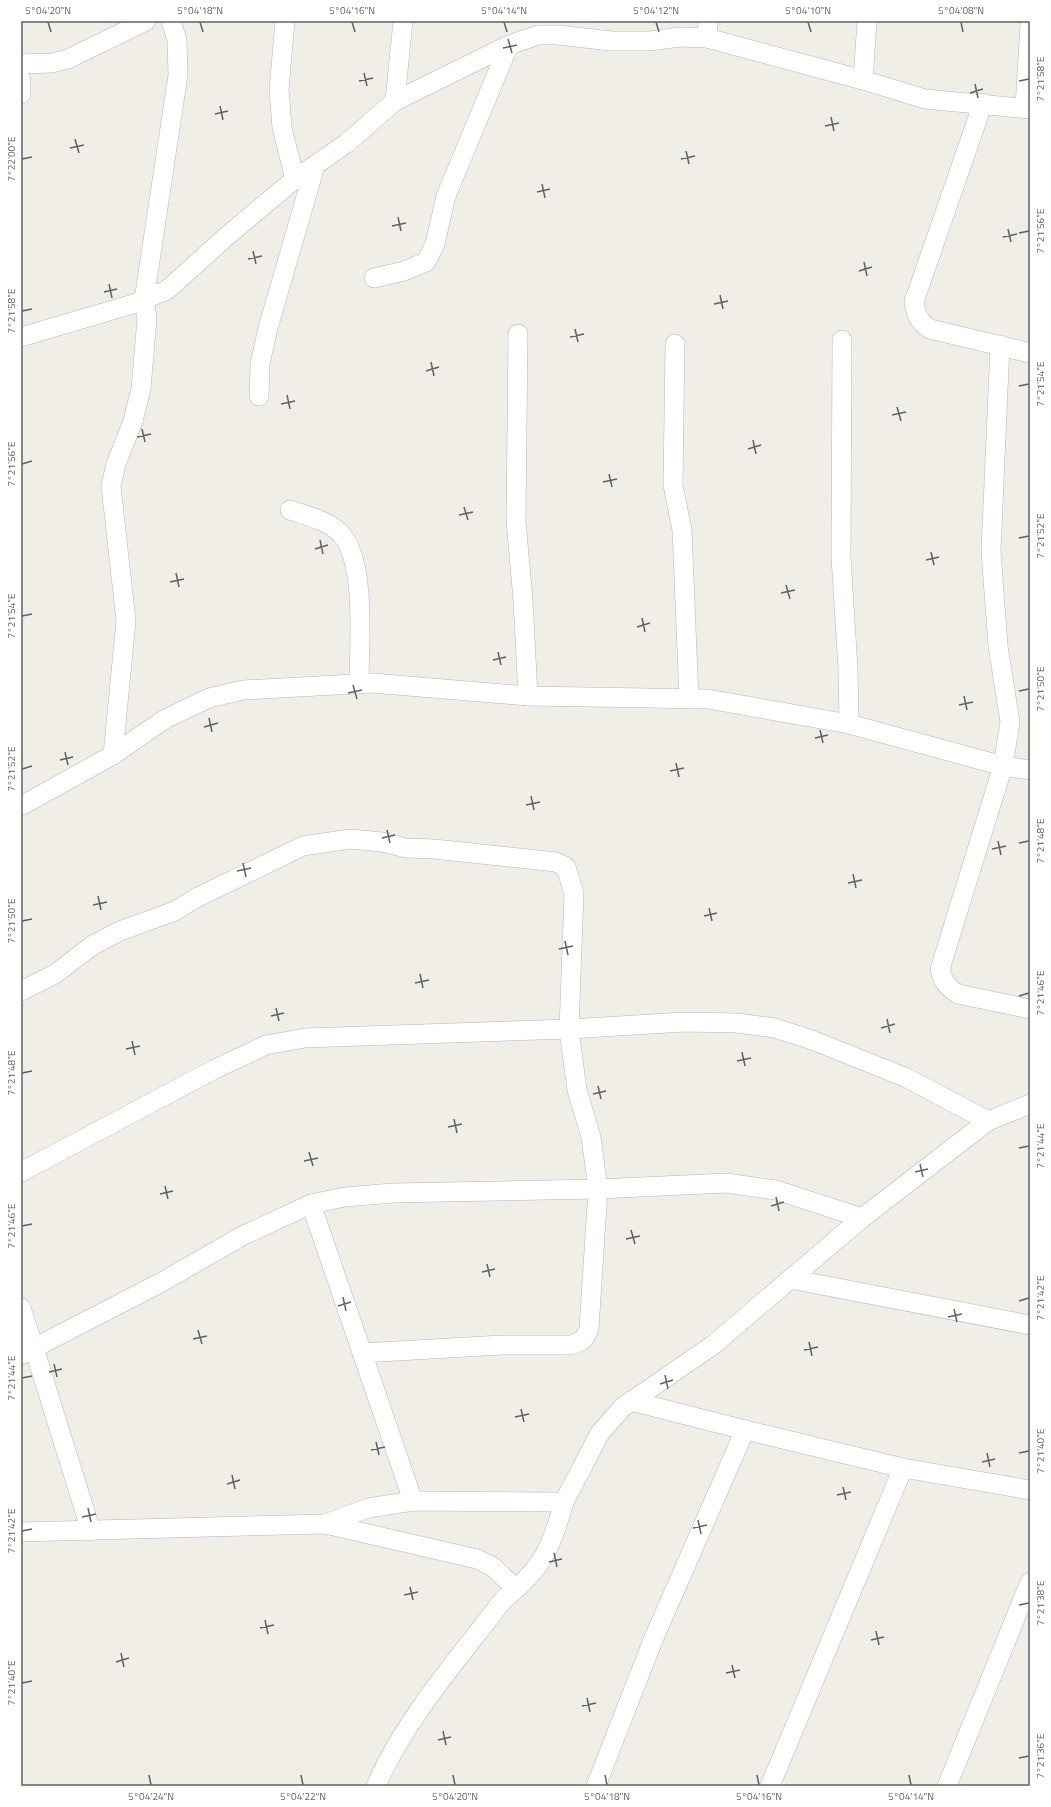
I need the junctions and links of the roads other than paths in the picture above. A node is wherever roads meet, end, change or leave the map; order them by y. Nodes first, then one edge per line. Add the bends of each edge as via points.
1 (146, 21) edge
2 (171, 21) edge
3 (284, 21) edge
4 (403, 21) edge
5 (867, 21) edge
6 (1030, 25) edge
7 (540, 28) edge
8 (708, 30) edge
9 (509, 45) junction
10 (21, 64) edge
11 (21, 80) edge
12 (863, 80) junction
13 (21, 94) edge
14 (394, 101) junction
15 (983, 103) junction
16 (1028, 108) edge
17 (315, 166) junction
18 (296, 179) junction
19 (374, 278) dead end
20 (144, 300) junction
21 (518, 334) dead end
22 (21, 337) edge
23 (842, 340) dead end
24 (675, 344) dead end
25 (1000, 345) junction
26 (1030, 353) edge
27 (259, 396) dead end
28 (290, 510) dead end
29 (359, 684) junction
30 (528, 696) junction
31 (689, 699) junction
32 (849, 724) junction
33 (113, 755) junction
34 (1003, 766) junction
35 (1030, 770) edge
36 (21, 806) edge
37 (21, 991) edge
38 (1030, 1009) edge
39 (569, 1029) junction
40 (1030, 1104) edge
41 (988, 1121) junction
42 (21, 1172) edge
43 (598, 1189) junction
44 (311, 1204) junction
45 (862, 1218) junction
46 (790, 1279) junction
47 (21, 1308) edge
48 (1030, 1325) edge
49 (27, 1351) edge
50 (362, 1352) junction
51 (631, 1401) junction
52 (745, 1430) junction
53 (903, 1468) junction
54 (1030, 1490) edge
55 (413, 1501) junction
56 (564, 1502) junction
57 (324, 1524) junction
58 (92, 1531) junction
59 (21, 1532) edge
60 (1030, 1582) edge
61 (516, 1589) junction
62 (376, 1786) edge
63 (596, 1786) edge
64 (770, 1786) edge
65 (947, 1786) edge

1 - 10 street via 68,59 52,63
2 - 20 street via 177,40 178,75
3 - 18 street via 279,89 282,128
4 - 14 street
5 - 12 street
6 - 16 street
7 - 8 street via 558,35 611,41 650,41
7 - 9 street
8 - 12 street
9 - 14 street
9 - 19 street via 446,196 435,244 426,262 404,271
11 - 13 street
12 - 15 street via 925,99
14 - 17 street via 347,143
15 - 16 street
15 - 25 street via 914,302 916,316 930,329
17 - 18 street
17 - 27 street via 268,328 260,364
18 - 20 street via 167,290
20 - 22 street
20 - 33 street via 147,318 141,389 111,486 126,621
21 - 30 street via 516,521
23 - 32 street via 840,557 848,668
24 - 31 street via 673,485 682,530
25 - 26 street
25 - 34 street via 991,551 998,646 1010,722
28 - 29 street via 327,523 340,533 352,551 359,585
29 - 30 street
29 - 33 street via 242,690 210,698 165,719
30 - 31 street
31 - 32 street via 708,699
32 - 34 street
33 - 36 street
34 - 35 street
34 - 38 street via 940,969 943,982 958,994
37 - 39 street via 55,974 93,945 120,931 175,911 196,898 303,846 350,839 382,842 406,848 556,862 566,867 574,894
39 - 41 street via 684,1022 737,1023 775,1028 907,1078
39 - 42 street via 305,1038 266,1045 215,1069
39 - 43 street via 577,1090 591,1138
40 - 41 street
41 - 45 street
43 - 44 street via 393,1193 345,1197
43 - 45 street via 726,1183 776,1190
43 - 50 street via 589,1329 584,1340 570,1345 502,1345
44 - 49 street via 242,1236 162,1282
44 - 50 street
45 - 46 street
46 - 48 street
46 - 51 street via 713,1345
47 - 49 street
49 - 58 street
50 - 55 street
51 - 52 street
51 - 56 street via 600,1433
52 - 53 street
52 - 63 street via 653,1640
53 - 54 street
53 - 64 street
55 - 56 street
55 - 57 street via 368,1508
56 - 61 street via 554,1537 538,1566
57 - 58 street
57 - 61 street via 477,1559 493,1567
58 - 59 street
60 - 65 street
61 - 62 street via 503,1600 409,1724

